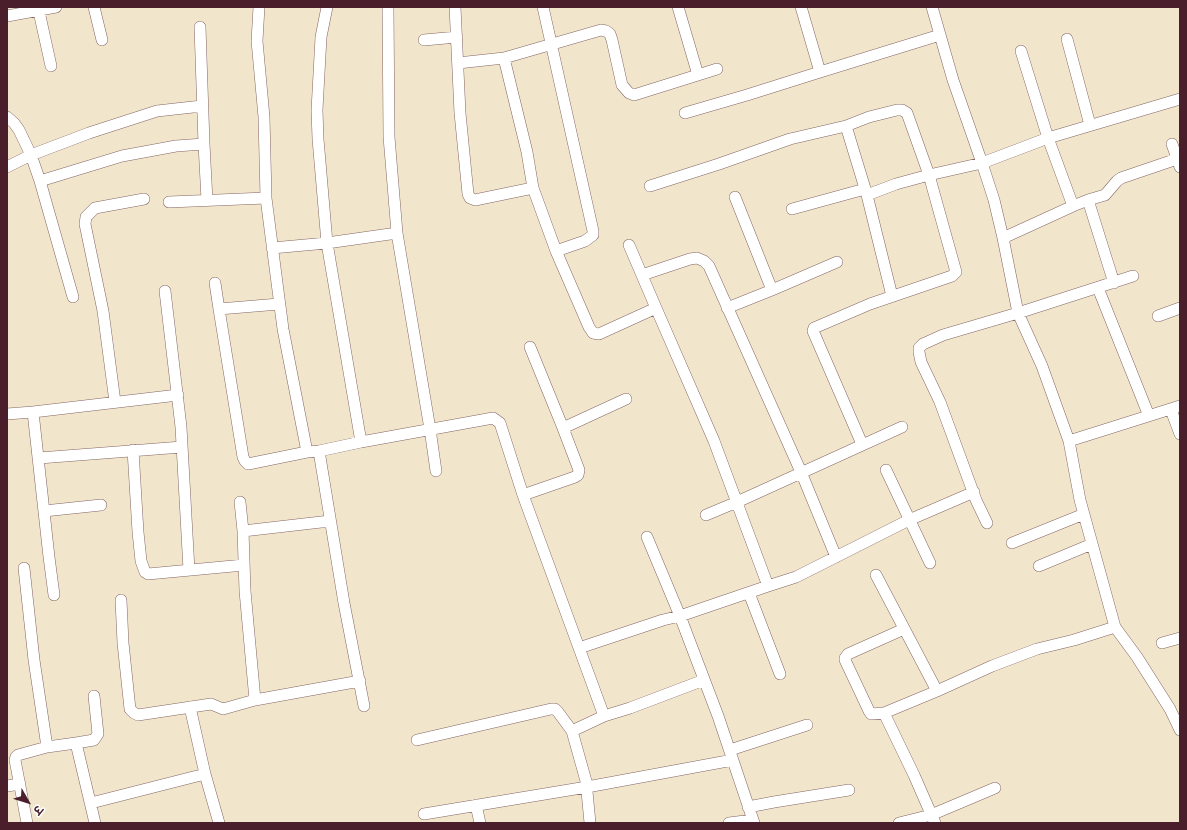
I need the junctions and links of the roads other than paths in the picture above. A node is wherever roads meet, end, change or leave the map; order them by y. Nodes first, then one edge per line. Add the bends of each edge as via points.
1 (56, 7) edge
2 (94, 7) edge
3 (259, 7) edge
4 (327, 7) edge
5 (388, 7) edge
6 (455, 7) edge
7 (543, 7) edge
8 (678, 7) edge
9 (801, 7) edge
10 (932, 7) edge
11 (38, 9) edge
12 (7, 16) edge
13 (200, 27) dead end
14 (940, 36) junction
15 (456, 37) junction
16 (1066, 39) dead end
17 (102, 40) dead end
18 (424, 40) dead end
19 (551, 44) junction
20 (1021, 51) dead end
21 (504, 58) junction
22 (458, 63) junction
23 (51, 66) dead end
24 (717, 69) dead end
25 (820, 72) junction
26 (698, 75) junction
27 (1180, 99) edge
28 (202, 106) junction
29 (685, 113) dead end
30 (7, 117) edge
31 (1090, 125) junction
32 (846, 126) junction
33 (1048, 138) junction
34 (204, 144) junction
35 (1172, 144) dead end
36 (31, 155) junction
37 (982, 163) junction
38 (1178, 163) edge
39 (7, 167) edge
40 (929, 175) junction
41 (40, 181) junction
42 (650, 186) dead end
43 (533, 188) junction
44 (866, 192) junction
45 (735, 197) dead end
46 (144, 198) dead end
47 (266, 198) junction
48 (207, 200) junction
49 (1088, 200) junction
50 (169, 202) dead end
51 (1073, 206) junction
52 (792, 209) dead end
53 (397, 233) junction
54 (1003, 238) junction
55 (326, 243) junction
56 (629, 245) dead end
57 (272, 248) junction
58 (556, 251) junction
59 (837, 262) dead end
60 (642, 275) junction
61 (1134, 276) dead end
62 (215, 283) dead end
63 (1114, 283) junction
64 (1098, 288) junction
65 (772, 290) junction
66 (165, 291) dead end
67 (892, 296) junction
68 (73, 297) dead end
69 (279, 304) junction
70 (656, 308) junction
71 (727, 308) junction
72 (1180, 308) edge
73 (219, 309) junction
74 (1018, 313) junction
75 (1158, 316) dead end
76 (530, 347) dead end
77 (178, 395) junction
78 (626, 399) dead end
79 (115, 402) junction
80 (1176, 408) edge
81 (33, 412) junction
82 (7, 414) edge
83 (1149, 416) junction
84 (902, 427) dead end
85 (563, 428) junction
86 (430, 430) junction
87 (1180, 434) edge
88 (1069, 441) junction
89 (361, 442) junction
90 (862, 444) junction
91 (182, 447) junction
92 (133, 450) junction
93 (319, 451) junction
94 (307, 452) junction
95 (39, 458) junction
96 (886, 470) dead end
97 (436, 471) dead end
98 (802, 472) junction
99 (974, 492) junction
100 (523, 495) junction
101 (240, 502) dead end
102 (737, 502) junction
103 (100, 505) dead end
104 (44, 511) junction
105 (1084, 514) junction
106 (706, 515) dead end
107 (909, 520) junction
108 (330, 521) junction
109 (987, 523) dead end
110 (243, 531) junction
111 (647, 538) dead end
112 (1012, 543) dead end
113 (1092, 544) junction
114 (836, 557) junction
115 (930, 563) dead end
116 (244, 565) junction
117 (1039, 566) dead end
118 (24, 568) dead end
119 (189, 570) junction
120 (876, 575) dead end
121 (768, 586) junction
122 (749, 593) junction
123 (54, 595) dead end
124 (121, 600) dead end
125 (680, 616) junction
126 (1115, 627) junction
127 (904, 629) junction
128 (1180, 638) edge
129 (1162, 643) dead end
130 (579, 648) junction
131 (780, 674) dead end
132 (704, 680) junction
133 (360, 681) junction
134 (937, 691) junction
135 (94, 696) dead end
136 (255, 700) junction
137 (364, 706) dead end
138 (190, 707) junction
139 (1176, 712) edge
140 (884, 713) junction
141 (604, 716) junction
142 (807, 725) dead end
143 (1180, 730) edge
144 (572, 731) junction
145 (417, 740) dead end
146 (76, 743) junction
147 (47, 747) junction
148 (730, 750) junction
149 (734, 760) junction
150 (205, 774) junction
151 (20, 784) junction
152 (7, 786) edge
153 (587, 787) junction
154 (995, 788) dead end
155 (849, 790) dead end
156 (91, 803) junction
157 (476, 805) junction
158 (748, 807) junction
159 (424, 814) dead end
160 (933, 819) edge
161 (754, 821) edge
162 (27, 823) edge
163 (95, 823) edge
164 (219, 823) edge
165 (480, 823) edge
166 (590, 823) edge
167 (729, 823) edge
168 (899, 823) edge

1 - 11 street
2 - 17 street
3 - 47 street via 257,41 264,118
4 - 55 street via 322,37 317,110
5 - 53 street via 389,137
6 - 15 street
7 - 19 street
8 - 26 street
9 - 25 street
10 - 14 street
11 - 12 street
11 - 23 street
13 - 28 street
14 - 25 street
14 - 37 street
15 - 18 street
15 - 22 street
16 - 31 street
19 - 21 street
19 - 26 street via 601,30 606,31 612,40 622,85 629,94 634,95
19 - 58 street via 593,231 593,235 585,241
20 - 33 street
21 - 22 street
21 - 43 street
22 - 43 street via 460,113 470,198 475,200
24 - 26 street
25 - 29 street
27 - 31 street
28 - 34 street
28 - 36 street via 157,111
30 - 36 street via 19,130
31 - 33 street
32 - 40 street via 869,117 902,110 909,117
32 - 42 street via 790,139
32 - 44 street
33 - 37 street
33 - 51 street
34 - 41 street via 176,146 122,156
34 - 48 street
35 - 38 street
36 - 39 street
36 - 41 street
37 - 40 street
37 - 54 street
38 - 49 street via 1121,178 1105,195
40 - 44 street
40 - 67 street via 956,272 952,276
41 - 68 street
43 - 58 street
44 - 52 street
44 - 67 street
45 - 65 street
46 - 79 street via 95,208 86,217 85,224 103,311
47 - 48 street
47 - 57 street
48 - 50 street
49 - 51 street
49 - 63 street
51 - 54 street
53 - 55 street
53 - 86 street
54 - 74 street
55 - 57 street
55 - 89 street
56 - 60 street
57 - 69 street
58 - 70 street via 593,333 599,334
59 - 65 street
60 - 70 street
60 - 71 street via 697,258 709,266
61 - 63 street
62 - 73 street
63 - 64 street
64 - 74 street
64 - 83 street
65 - 71 street
66 - 77 street
67 - 90 street via 818,325 812,331
69 - 73 street
69 - 94 street
70 - 102 street via 708,427
71 - 98 street
72 - 75 street
73 - 94 street via 245,461 248,464
74 - 88 street via 1042,366
74 - 99 street via 943,335 919,348 921,362 940,402
76 - 85 street
77 - 79 street
77 - 91 street
78 - 85 street
79 - 81 street
80 - 83 street
80 - 87 street
81 - 82 street
81 - 95 street
83 - 88 street
84 - 90 street
85 - 100 street via 578,475
86 - 89 street
86 - 97 street
86 - 100 street via 493,418 496,420 503,428
88 - 105 street
89 - 93 street
90 - 98 street
91 - 92 street
91 - 119 street
92 - 95 street
92 - 119 street via 141,561 145,572 148,574
93 - 94 street
93 - 108 street
95 - 104 street
96 - 107 street
98 - 102 street
98 - 114 street
99 - 107 street
99 - 109 street
100 - 130 street
101 - 110 street
102 - 106 street
102 - 121 street
103 - 104 street
104 - 123 street
105 - 112 street
105 - 113 street
107 - 114 street
107 - 115 street
108 - 110 street
108 - 133 street
110 - 116 street
111 - 125 street
113 - 117 street
113 - 126 street
114 - 121 street via 803,574
116 - 119 street
116 - 136 street
118 - 147 street
120 - 127 street
121 - 122 street
122 - 125 street
122 - 131 street
124 - 138 street via 130,709 138,715
125 - 130 street
125 - 132 street
126 - 134 street via 1037,649
126 - 139 street
127 - 134 street
127 - 140 street via 848,654 845,658 869,711 873,714
128 - 129 street
130 - 141 street
132 - 141 street
132 - 148 street
133 - 136 street
133 - 137 street
134 - 140 street
135 - 146 street via 98,734 94,740
136 - 138 street via 223,709 213,704
138 - 150 street
139 - 143 street
140 - 160 street
141 - 144 street
142 - 148 street
144 - 145 street via 558,712 551,709
144 - 153 street
146 - 147 street
146 - 156 street
147 - 151 street via 16,757
148 - 149 street
149 - 153 street
149 - 158 street
150 - 156 street
150 - 164 street
151 - 152 street
151 - 162 street
153 - 157 street
153 - 166 street
154 - 160 street
155 - 158 street
156 - 163 street
157 - 159 street
157 - 165 street
158 - 161 street
160 - 168 street
161 - 167 street

